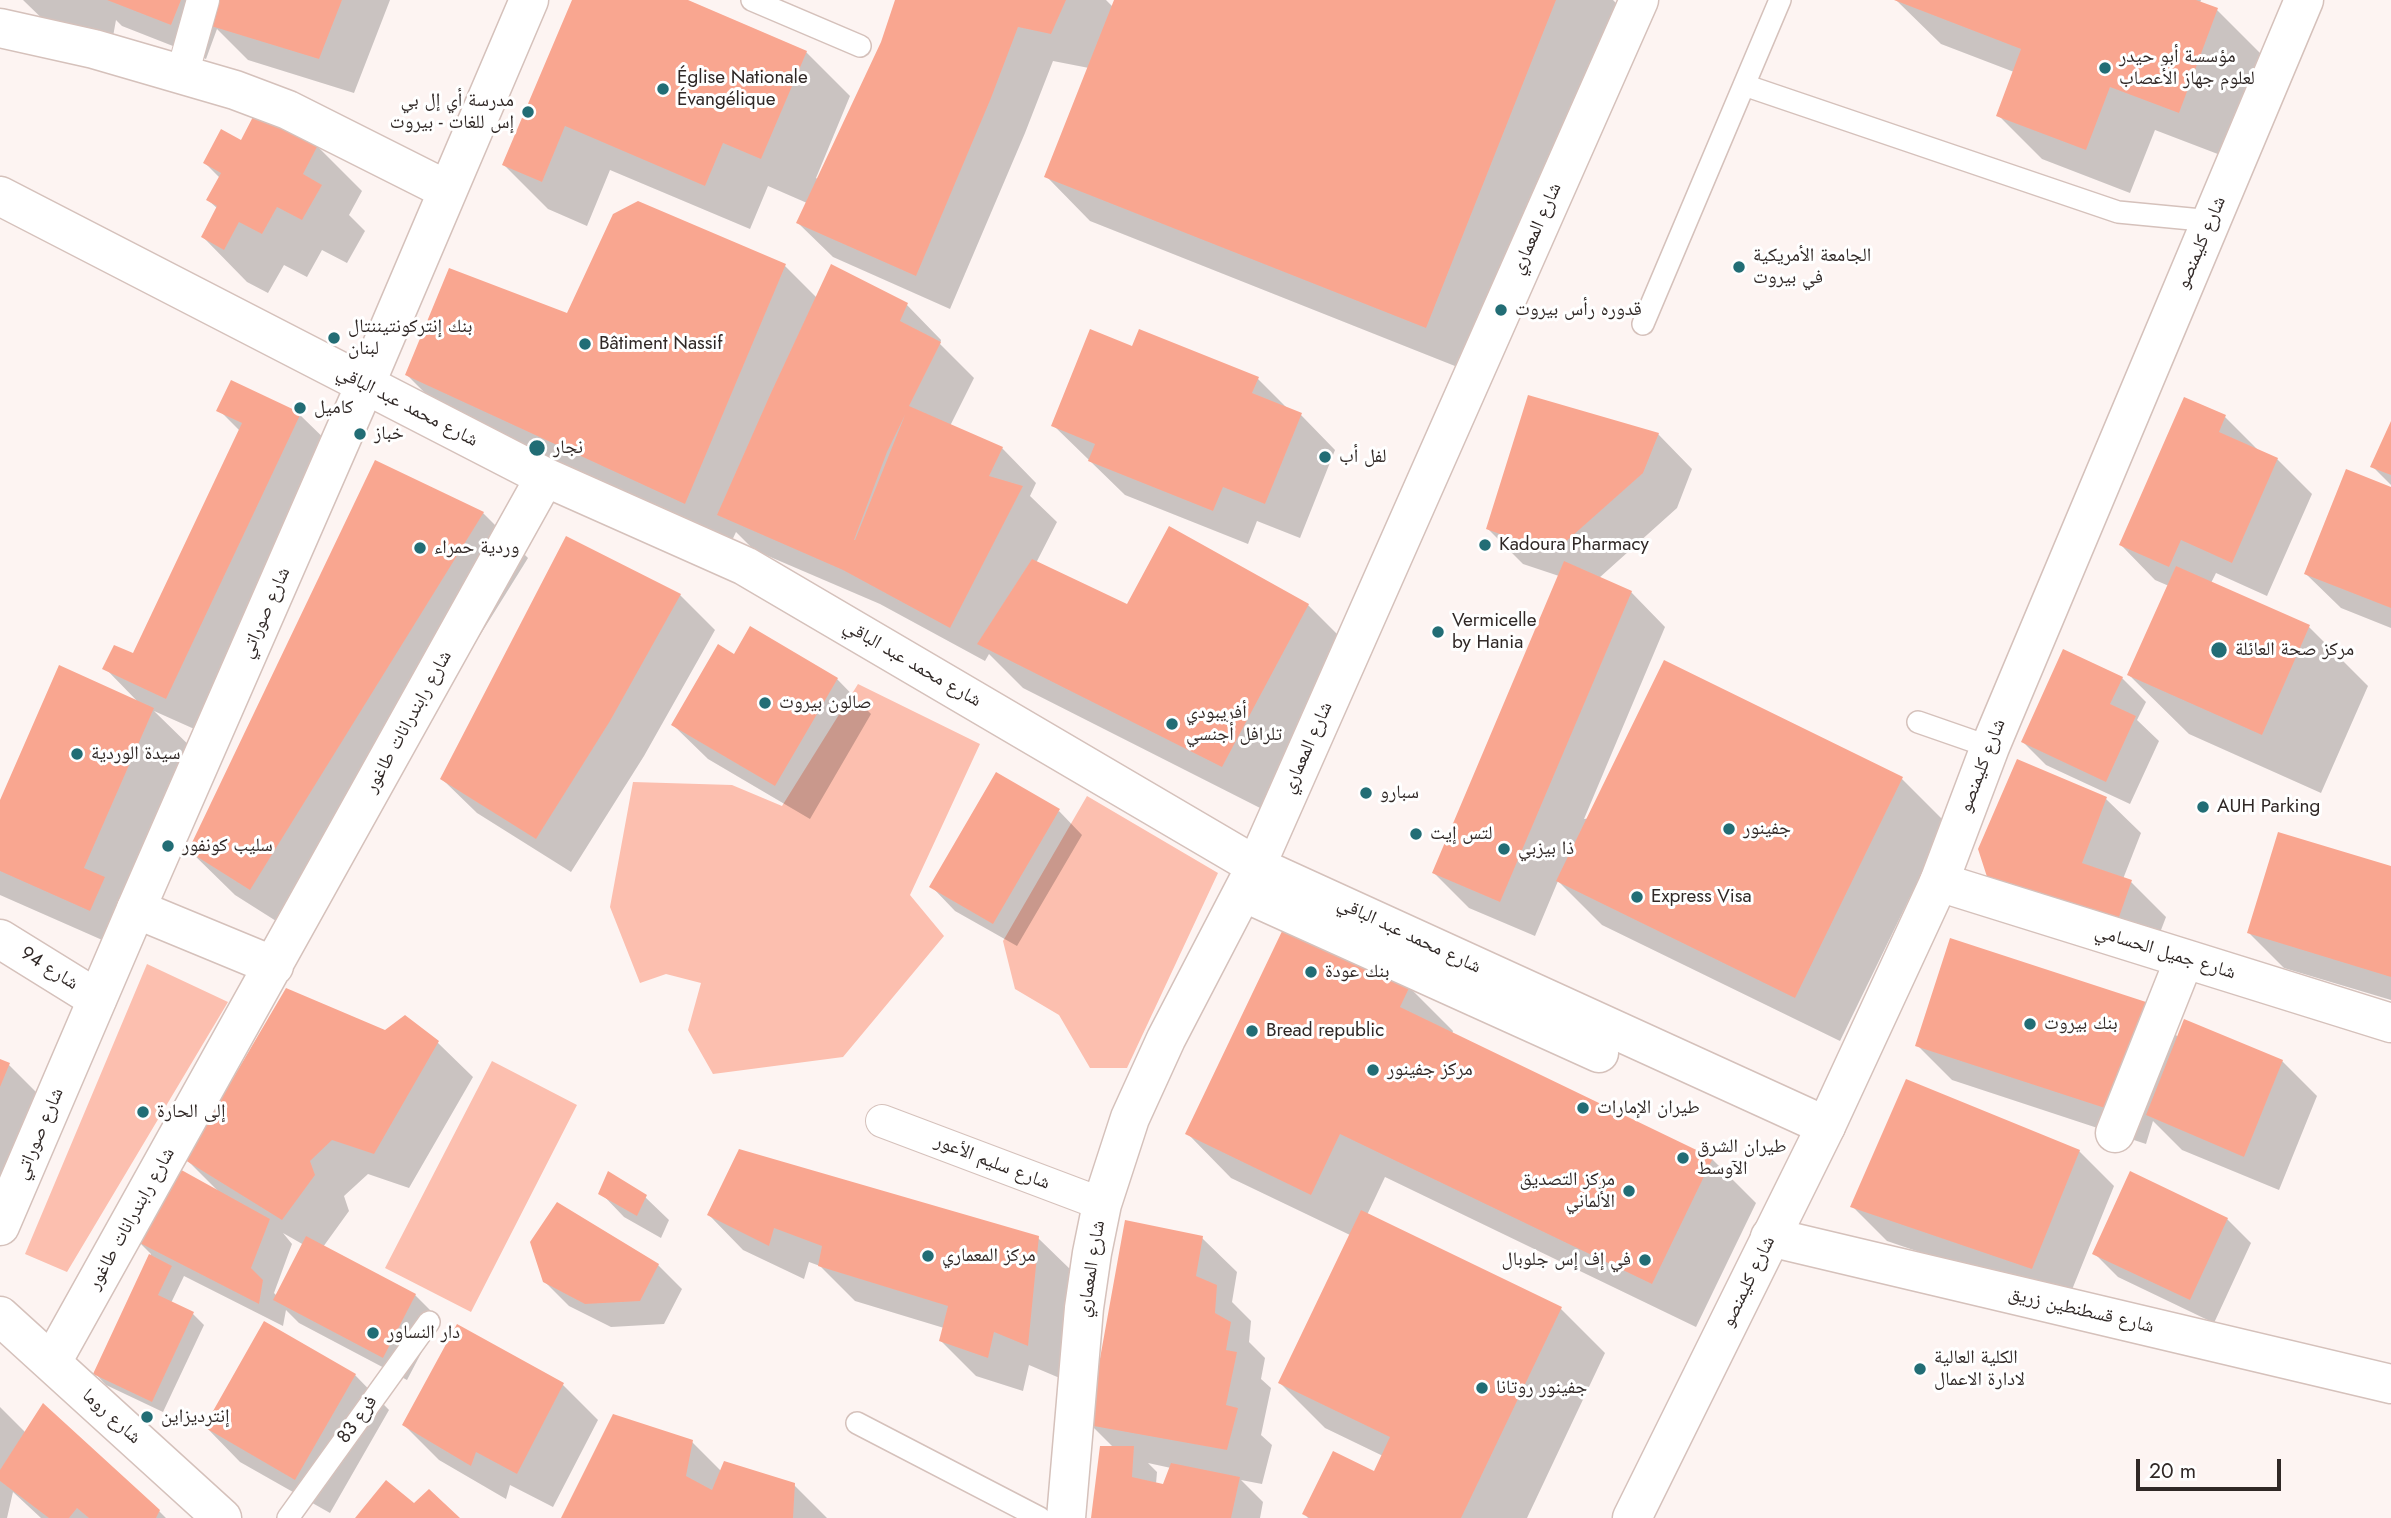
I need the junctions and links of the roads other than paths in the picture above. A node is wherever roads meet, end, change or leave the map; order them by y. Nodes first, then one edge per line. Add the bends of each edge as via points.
1 (203, 0) edge
2 (530, 0) edge
3 (752, 0) edge
4 (1639, 0) edge
5 (1780, 0) edge
6 (2304, 0) edge
7 (0, 28) edge
8 (860, 46) dead end
9 (182, 75) junction
10 (1744, 85) junction
11 (447, 190) junction
12 (0, 196) edge
13 (2212, 221) junction
14 (1643, 324) dead end
15 (366, 385) junction
16 (545, 477) junction
17 (1918, 722) dead end
18 (1990, 747) junction
19 (1250, 879) junction
20 (1939, 882) junction
21 (136, 909) junction
22 (0, 939) edge
23 (2184, 960) junction
24 (274, 966) junction
25 (97, 999) junction
26 (2391, 1023) edge
27 (882, 1121) dead end
28 (2115, 1133) dead end
29 (1820, 1138) junction
30 (1102, 1204) junction
31 (0, 1226) edge
32 (1770, 1237) junction
33 (0, 1317) edge
34 (429, 1322) dead end
35 (52, 1362) junction
36 (2391, 1384) edge
37 (857, 1423) dead end
38 (222, 1518) edge
39 (288, 1518) edge
40 (1040, 1518) edge
41 (1066, 1518) edge
42 (1632, 1518) edge

1 - 9 street
2 - 11 street, شارع صوراتي
3 - 8 lane
4 - 19 street, شارع المعماري
5 - 10 lane
6 - 13 street, شارع كليمنصو
7 - 9 street
9 - 11 street via 288,110
10 - 13 lane via 2118,212
10 - 14 lane
11 - 15 street, شارع صوراتي
12 - 15 street, شارع محمد عبد الباقي
13 - 18 street, شارع كليمنصو
15 - 16 street, شارع محمد عبد الباقي
15 - 21 street, شارع صوراتي
16 - 19 street, شارع محمد عبد الباقي via 745,566
16 - 24 street, شارع رابندرانات طاغور
17 - 18 lane
18 - 20 street, شارع كليمنصو
19 - 29 street, شارع محمد عبد الباقي
19 - 30 street, شارع المعماري via 1155,1062 1130,1118
20 - 23 street, شارع جميل الحسامي
20 - 29 street, شارع كليمنصو
21 - 24 street
21 - 25 street, شارع صوراتي
22 - 25 street, شارع 94
23 - 26 street, شارع جميل الحسامي
23 - 28 street
24 - 35 street, شارع رابندرانات طاغور
25 - 31 street, شارع صوراتي
27 - 30 street, شارع سليم الأعور
29 - 32 street, شارع كليمنصو
30 - 41 street, شارع المعماري via 1084,1308
32 - 36 street, شارع قسطنطين زريق
32 - 42 street, شارع كليمنصو
33 - 35 street, شارع روما
34 - 39 lane, فرع 83
35 - 38 street, شارع روما
37 - 40 lane

